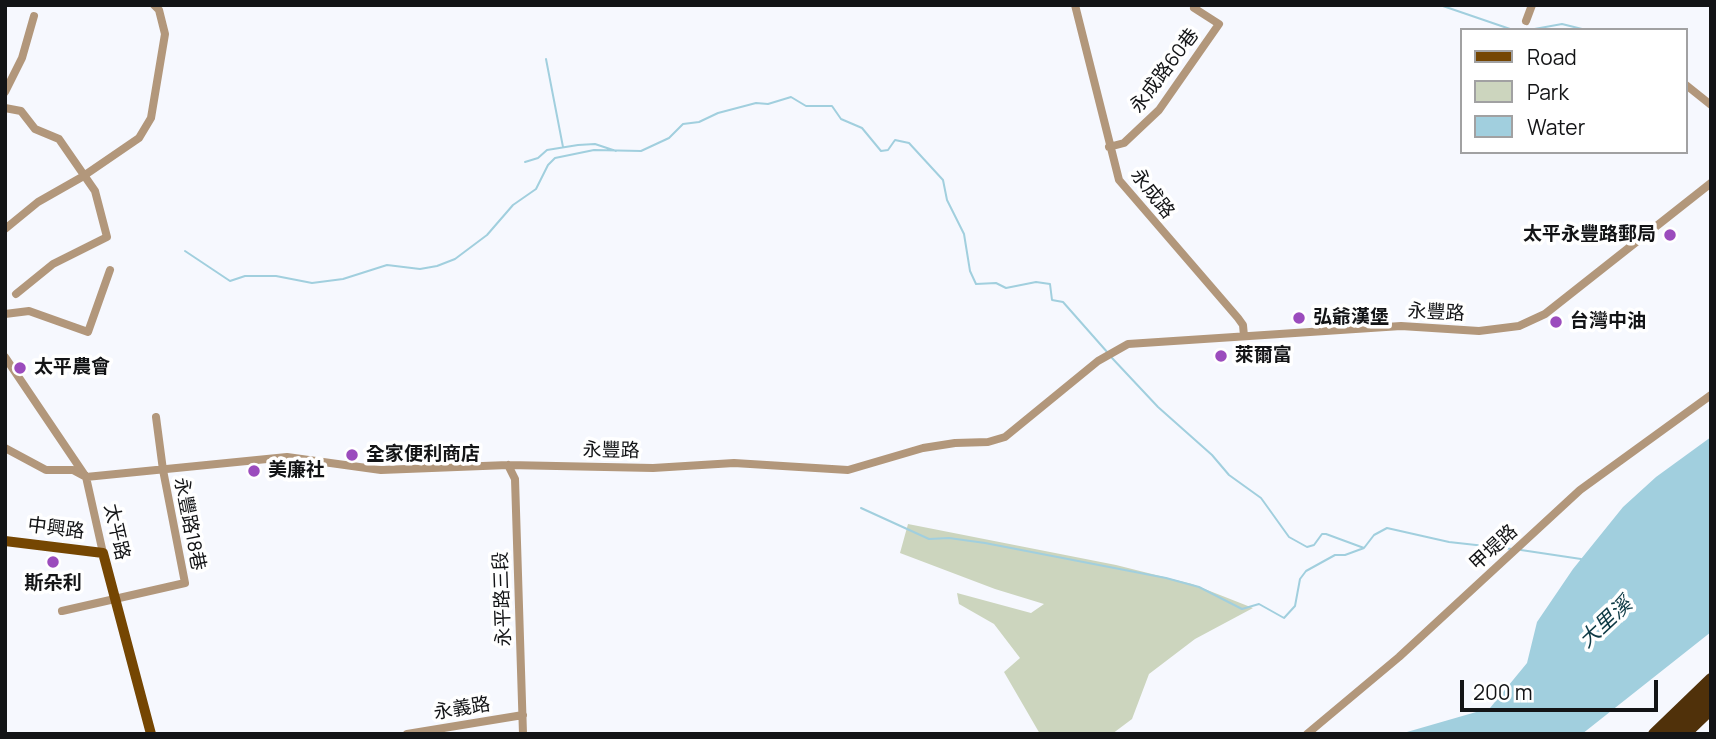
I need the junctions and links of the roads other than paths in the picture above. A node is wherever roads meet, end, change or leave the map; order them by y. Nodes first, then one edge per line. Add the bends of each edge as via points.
1 (1075, 5) edge
2 (1532, 5) edge
3 (157, 8) edge
4 (1195, 8) dead end
5 (34, 16) dead end
6 (1526, 21) dead end
7 (1688, 87) edge
8 (5, 92) edge
9 (1711, 105) edge
10 (5, 108) edge
11 (1109, 147) junction
12 (82, 177) junction
13 (1711, 183) edge
14 (5, 229) edge
15 (110, 270) dead end
16 (16, 294) dead end
17 (5, 314) edge
18 (1244, 336) junction
19 (5, 357) edge
20 (1711, 395) edge
21 (156, 417) dead end
22 (5, 448) edge
23 (508, 465) junction
24 (163, 470) junction
25 (86, 477) junction
26 (5, 541) edge
27 (103, 553) junction
28 (114, 598) junction
29 (62, 611) dead end
30 (1711, 679) edge
31 (1711, 691) edge
32 (1711, 709) edge
33 (523, 715) junction
34 (1711, 718) edge
35 (150, 734) edge
36 (407, 734) edge
37 (523, 734) edge
38 (1307, 734) edge
39 (1654, 734) edge
40 (1662, 734) edge
41 (1669, 734) edge
42 (1685, 734) edge
43 (1692, 734) edge

1 - 11 street, 永成路
2 - 6 street
3 - 12 street via 165,34 150,118 139,138
4 - 11 street, 永成路60巷 via 1219,24 1159,110 1124,143
5 - 8 street
7 - 9 street
10 - 12 street via 21,111 32,126 59,139
11 - 18 street, 永成路 via 1124,188 1238,318
12 - 14 street via 38,202
12 - 16 street via 95,191 107,237 53,264
13 - 18 street, 永豐路 via 1545,314 1519,326 1479,331 1401,326
15 - 17 street via 88,332 29,311
18 - 23 street, 永豐路 via 1138,342 1108,353 1005,437 923,448 848,470 734,463 653,468
19 - 25 street, 太平路
20 - 38 street, 甲堤路 via 1611,465
21 - 24 street, 永豐路18巷
22 - 25 street, 永豐路 via 46,470 73,470
23 - 24 street, 永豐路 via 382,470 287,457
23 - 33 street, 永平路三段 via 515,479
24 - 25 street, 永豐路
24 - 28 street, 永豐路18巷 via 185,583
25 - 27 street, 太平路
26 - 27 main road, 中興路
27 - 28 main road, 太平路
28 - 29 street
28 - 35 main road, 太平路
30 - 39 highway
31 - 40 street
31 - 41 highway
32 - 42 highway
33 - 36 street, 永義路
33 - 37 street, 永平路三段
34 - 43 street

